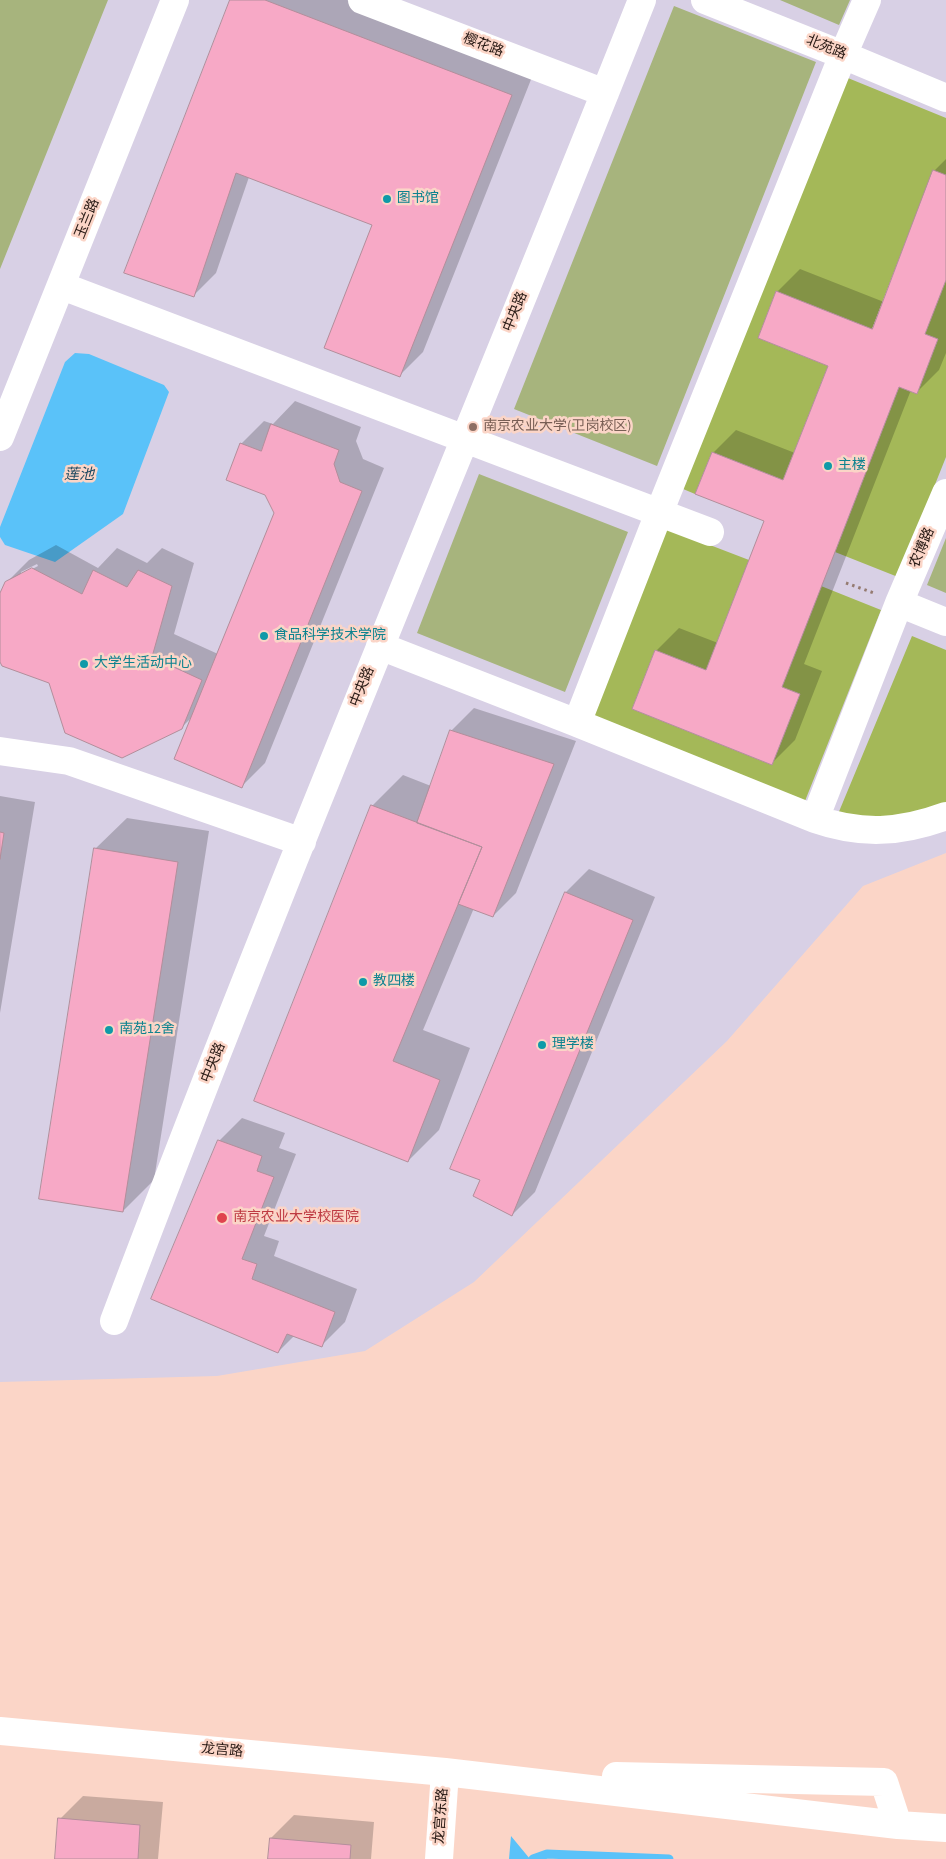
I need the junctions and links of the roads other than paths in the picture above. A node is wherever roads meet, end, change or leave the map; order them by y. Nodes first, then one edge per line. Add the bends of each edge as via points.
1 (175, 0) edge
2 (362, 0) edge
3 (642, 0) edge
4 (705, 0) edge
5 (867, 0) edge
6 (843, 55) junction
7 (605, 93) junction
8 (946, 98) edge
9 (62, 286) junction
10 (0, 437) edge
11 (464, 438) junction
12 (946, 493) edge
13 (659, 513) junction
14 (710, 532) dead end
15 (899, 603) junction
16 (946, 622) edge
17 (380, 646) junction
18 (577, 723) junction
19 (0, 751) edge
20 (946, 816) edge
21 (815, 819) junction
22 (302, 842) junction
23 (114, 1321) dead end
24 (0, 1730) edge
25 (444, 1772) junction
26 (898, 1825) junction
27 (946, 1828) edge
28 (439, 1859) edge

1 - 9 street, 玉兰路
2 - 7 street, 樱花路
3 - 7 street, 中央路
4 - 6 street, 北苑路
5 - 6 street
6 - 8 street, 北苑路
6 - 13 street
7 - 11 street, 中央路
9 - 10 street, 玉兰路
9 - 11 street
11 - 13 street
11 - 17 street, 中央路
12 - 15 street, 农博路
13 - 14 street
13 - 18 street
15 - 16 street
15 - 21 street, 农博路
17 - 18 street
17 - 22 street, 中央路
18 - 21 street
19 - 22 street via 69,761
20 - 21 street via 905,829 862,830
22 - 23 street, 中央路
24 - 25 street, 龙宫路
25 - 26 street
25 - 26 street via 884,1782
25 - 28 street, 龙宫东路
26 - 27 street

